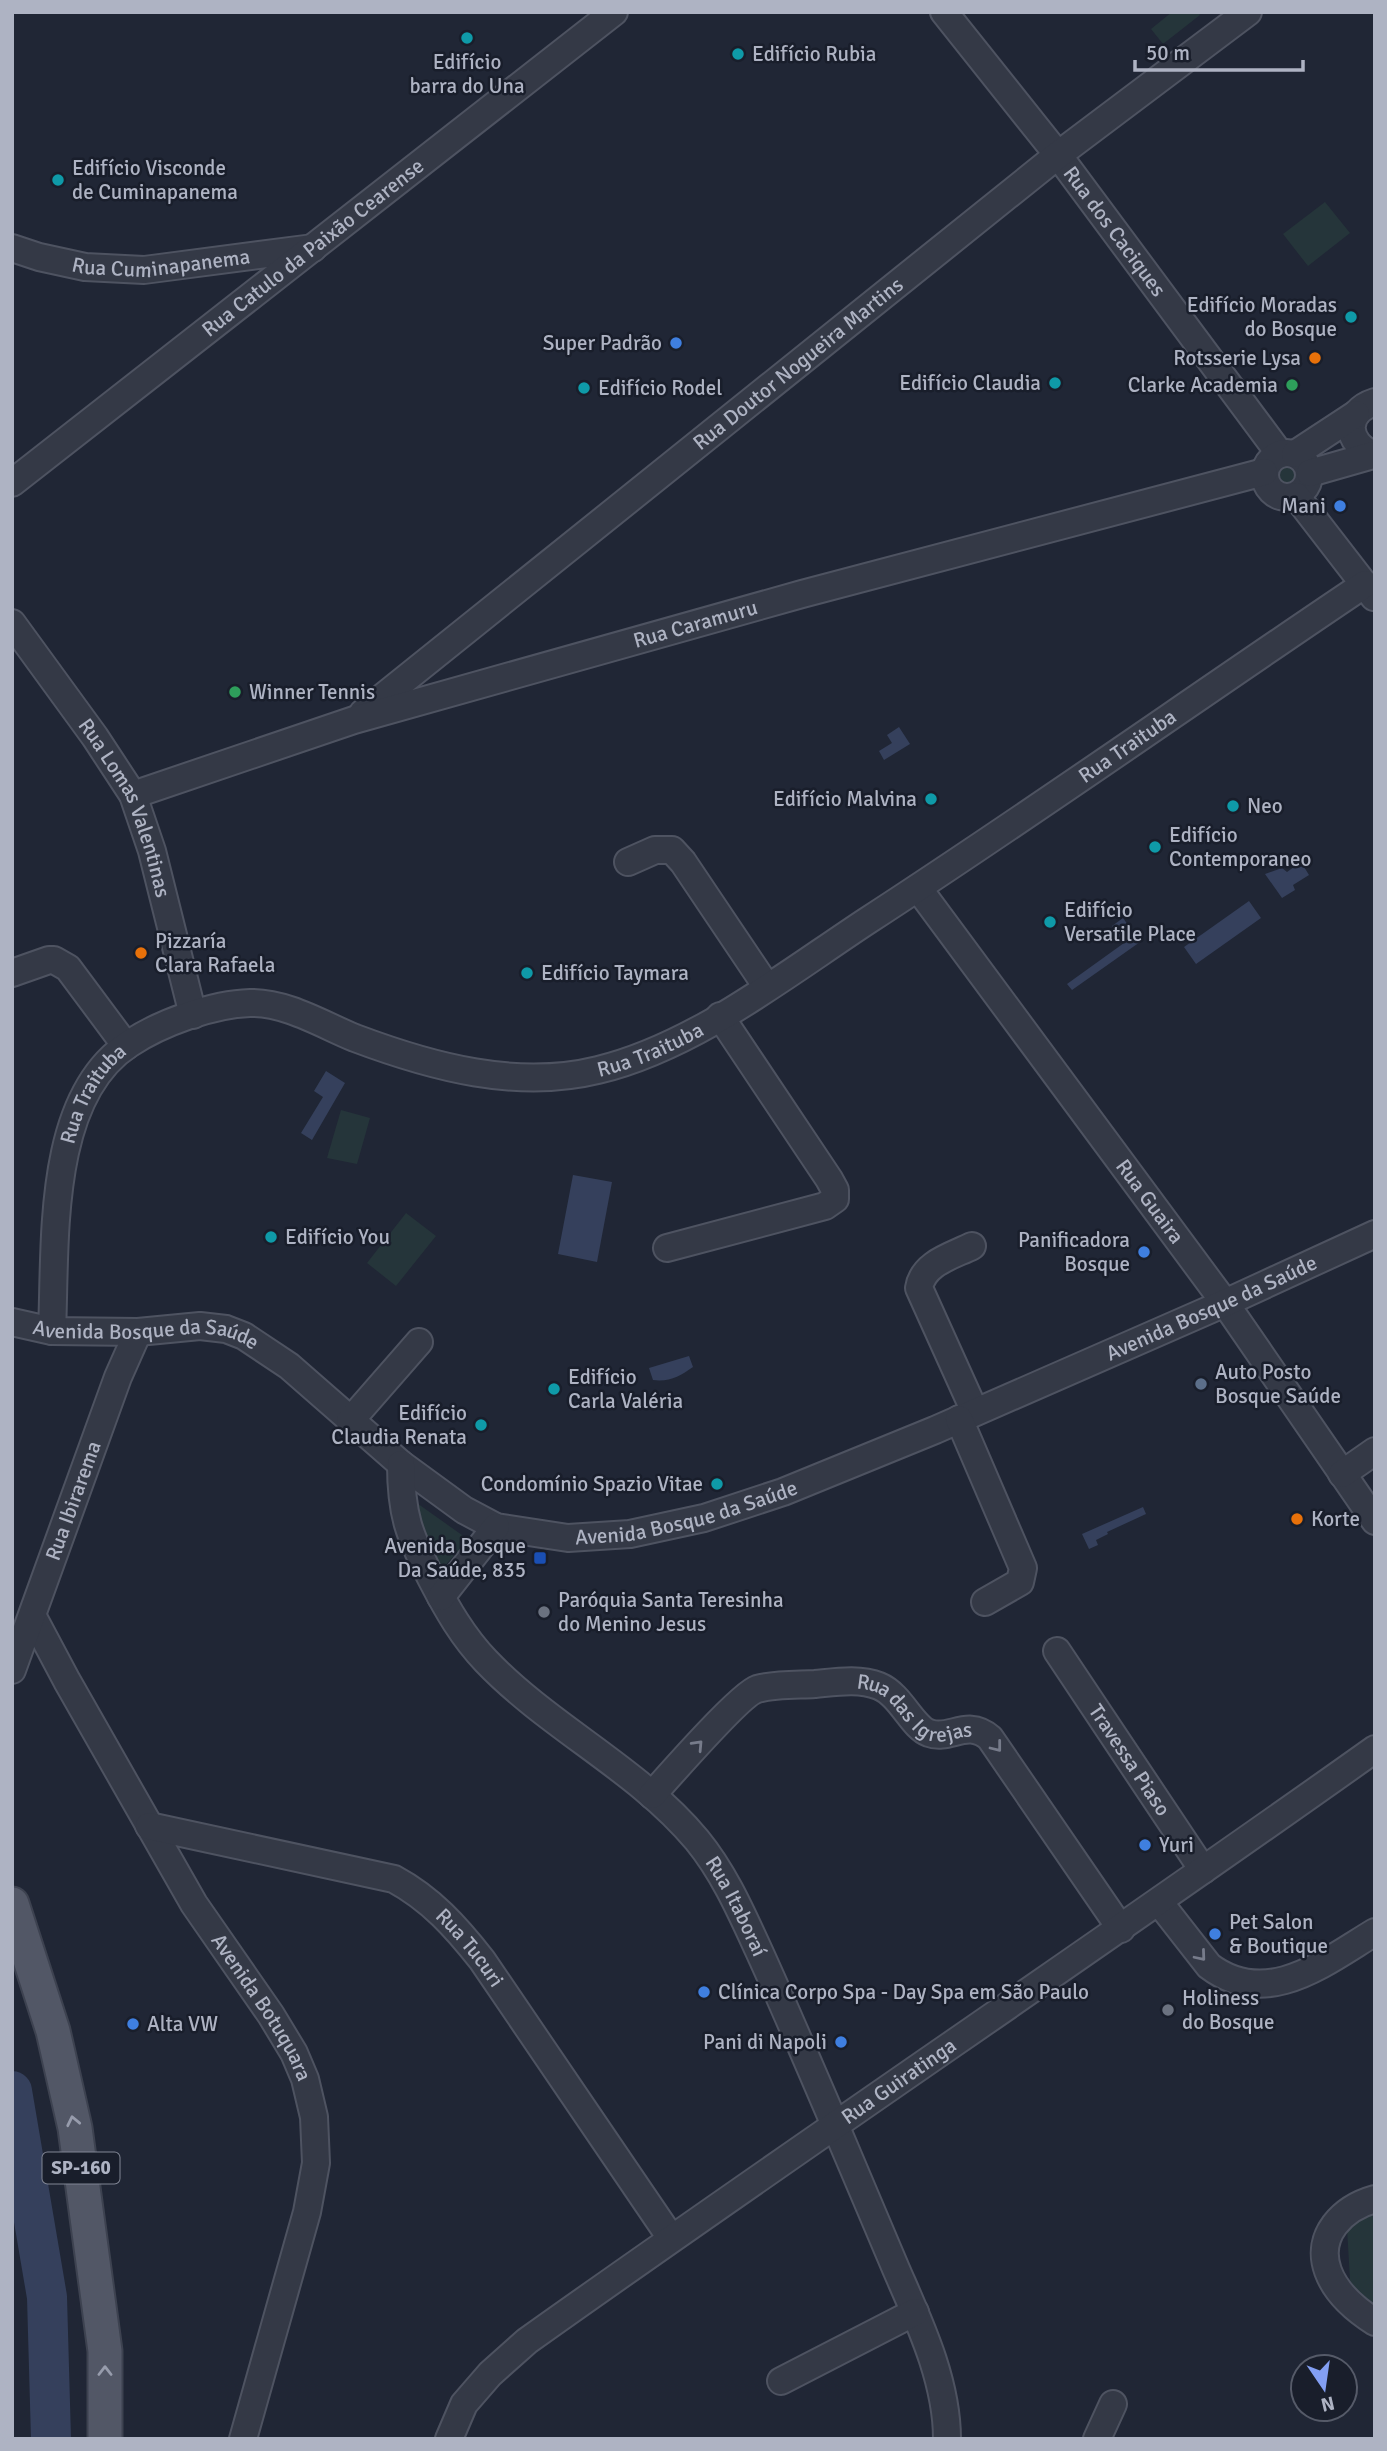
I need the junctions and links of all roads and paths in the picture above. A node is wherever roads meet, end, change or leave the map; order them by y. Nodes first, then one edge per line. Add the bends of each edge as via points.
1 (614, 12) edge
2 (944, 12) edge
3 (1248, 12) edge
4 (1058, 155) junction
5 (12, 248) edge
6 (313, 248) junction
7 (1369, 404) edge
8 (1374, 455) edge
9 (1287, 463) junction
10 (12, 483) edge
11 (1296, 496) junction
12 (1370, 591) edge
13 (12, 623) edge
14 (354, 720) junction
15 (133, 795) junction
16 (628, 862) dead end
17 (918, 888) junction
18 (12, 973) edge
19 (767, 987) junction
20 (193, 1015) junction
21 (720, 1016) junction
22 (126, 1046) junction
23 (1375, 1234) edge
24 (972, 1246) dead end
25 (667, 1248) dead end
26 (1225, 1303) junction
27 (12, 1322) edge
28 (52, 1331) junction
29 (138, 1332) junction
30 (419, 1342) dead end
31 (967, 1415) junction
32 (350, 1421) junction
33 (1375, 1451) edge
34 (401, 1464) junction
35 (1342, 1474) junction
36 (1375, 1521) edge
37 (496, 1527) junction
38 (441, 1597) junction
39 (985, 1602) dead end
40 (33, 1617) junction
41 (1057, 1651) dead end
42 (12, 1670) edge
43 (1375, 1749) edge
44 (652, 1795) junction
45 (149, 1826) junction
46 (1203, 1870) junction
47 (1159, 1902) junction
48 (12, 1904) edge
49 (1121, 1928) junction
50 (1375, 1932) edge
51 (835, 2125) junction
52 (1375, 2199) edge
53 (671, 2238) junction
54 (915, 2312) junction
55 (1375, 2322) edge
56 (780, 2381) dead end
57 (1113, 2404) dead end
58 (105, 2439) edge
59 (243, 2439) edge
60 (449, 2439) edge
61 (947, 2439) edge
62 (1097, 2439) edge

1 - 6 street, Rua Catulo da Paixão Cearense
2 - 4 street, Rua dos Caciques
3 - 4 street, Rua Doutor Nogueira Martins
4 - 9 street, Rua dos Caciques
4 - 14 street, Rua Doutor Nogueira Martins
5 - 6 street, Rua Cuminapanema via 85,267 144,270
6 - 10 street, Rua Catulo da Paixão Cearense
7 - 8 street via 1351,420 1352,434 1359,446
7 - 9 street
8 - 9 street, Rua Caramuru
9 - 11 street via 1308,482
9 - 11 street via 1265,482 1277,496
9 - 14 street, Rua Caramuru
11 - 12 street
12 - 17 street, Rua Traituba
13 - 15 street, Rua Lomas Valentinas
14 - 15 street, Rua Caramuru
15 - 20 street, Rua Lomas Valentinas via 152,851
16 - 19 street via 655,850 672,850
17 - 19 street, Rua Traituba
17 - 26 street, Rua Guaira
18 - 22 street via 48,960 68,968
19 - 21 street, Rua Traituba
20 - 21 street, Rua Traituba via 249,1003 270,1005 439,1066 536,1078 573,1075 626,1062
20 - 22 street, Rua Traituba
21 - 25 street via 830,1179 836,1195 825,1206
22 - 28 street, Rua Traituba via 82,1097 66,1143
23 - 26 street, Avenida Bosque da Saúde
24 - 31 street via 933,1265 922,1276 919,1288
26 - 31 street, Avenida Bosque da Saúde
26 - 35 street, Rua Guaira
27 - 28 street, Avenida Bosque da Saúde
28 - 29 street, Avenida Bosque da Saúde
29 - 32 street, Avenida Bosque da Saúde via 200,1326 244,1336 289,1366
29 - 40 street, Rua Ibirarema
30 - 32 street
31 - 37 street, Avenida Bosque da Saúde via 783,1492 704,1518 630,1534 568,1538
31 - 39 street via 1023,1568 1020,1581
32 - 34 street, Avenida Bosque da Saúde
33 - 35 street
34 - 37 street, Avenida Bosque da Saúde via 464,1510
34 - 38 street, Rua Itaboraí via 405,1519
35 - 36 street, Rua Guaira
37 - 38 street
38 - 44 street, Rua Itaboraí via 465,1636 522,1695
40 - 42 street, Rua Ibirarema
40 - 45 street, Avenida Botuquara
41 - 46 street, Travessa Piaso
43 - 46 street, Rua Guiratinga
44 -> 49 street, Rua das Igrejas via 755,1690 852,1681 876,1685 896,1698 928,1733 975,1729 990,1738
44 - 51 street, Rua Itaboraí via 715,1865
45 - 53 street, Rua Tucuri via 394,1879 434,1905 482,1960
45 - 59 street, Avenida Botuquara via 194,1904 294,2053 314,2117 316,2163 307,2212
46 - 47 street, Rua Guiratinga
47 - 49 street, Rua Guiratinga
47 -> 50 street via 1209,1966 1252,1983 1297,1978
58 -> 48 main road, SP-160 via 105,2351 75,2128 52,2031
49 - 51 street, Rua Guiratinga
51 - 53 street, Rua Guiratinga
51 - 54 street, Rua Itaboraí
52 - 55 street via 1342,2215 1329,2232 1326,2252 1327,2269 1335,2285
53 - 60 street, Rua Guiratinga via 527,2341 490,2374 464,2404
54 - 56 street
54 - 61 street, Rua Itaboraí via 942,2392
57 - 62 street

